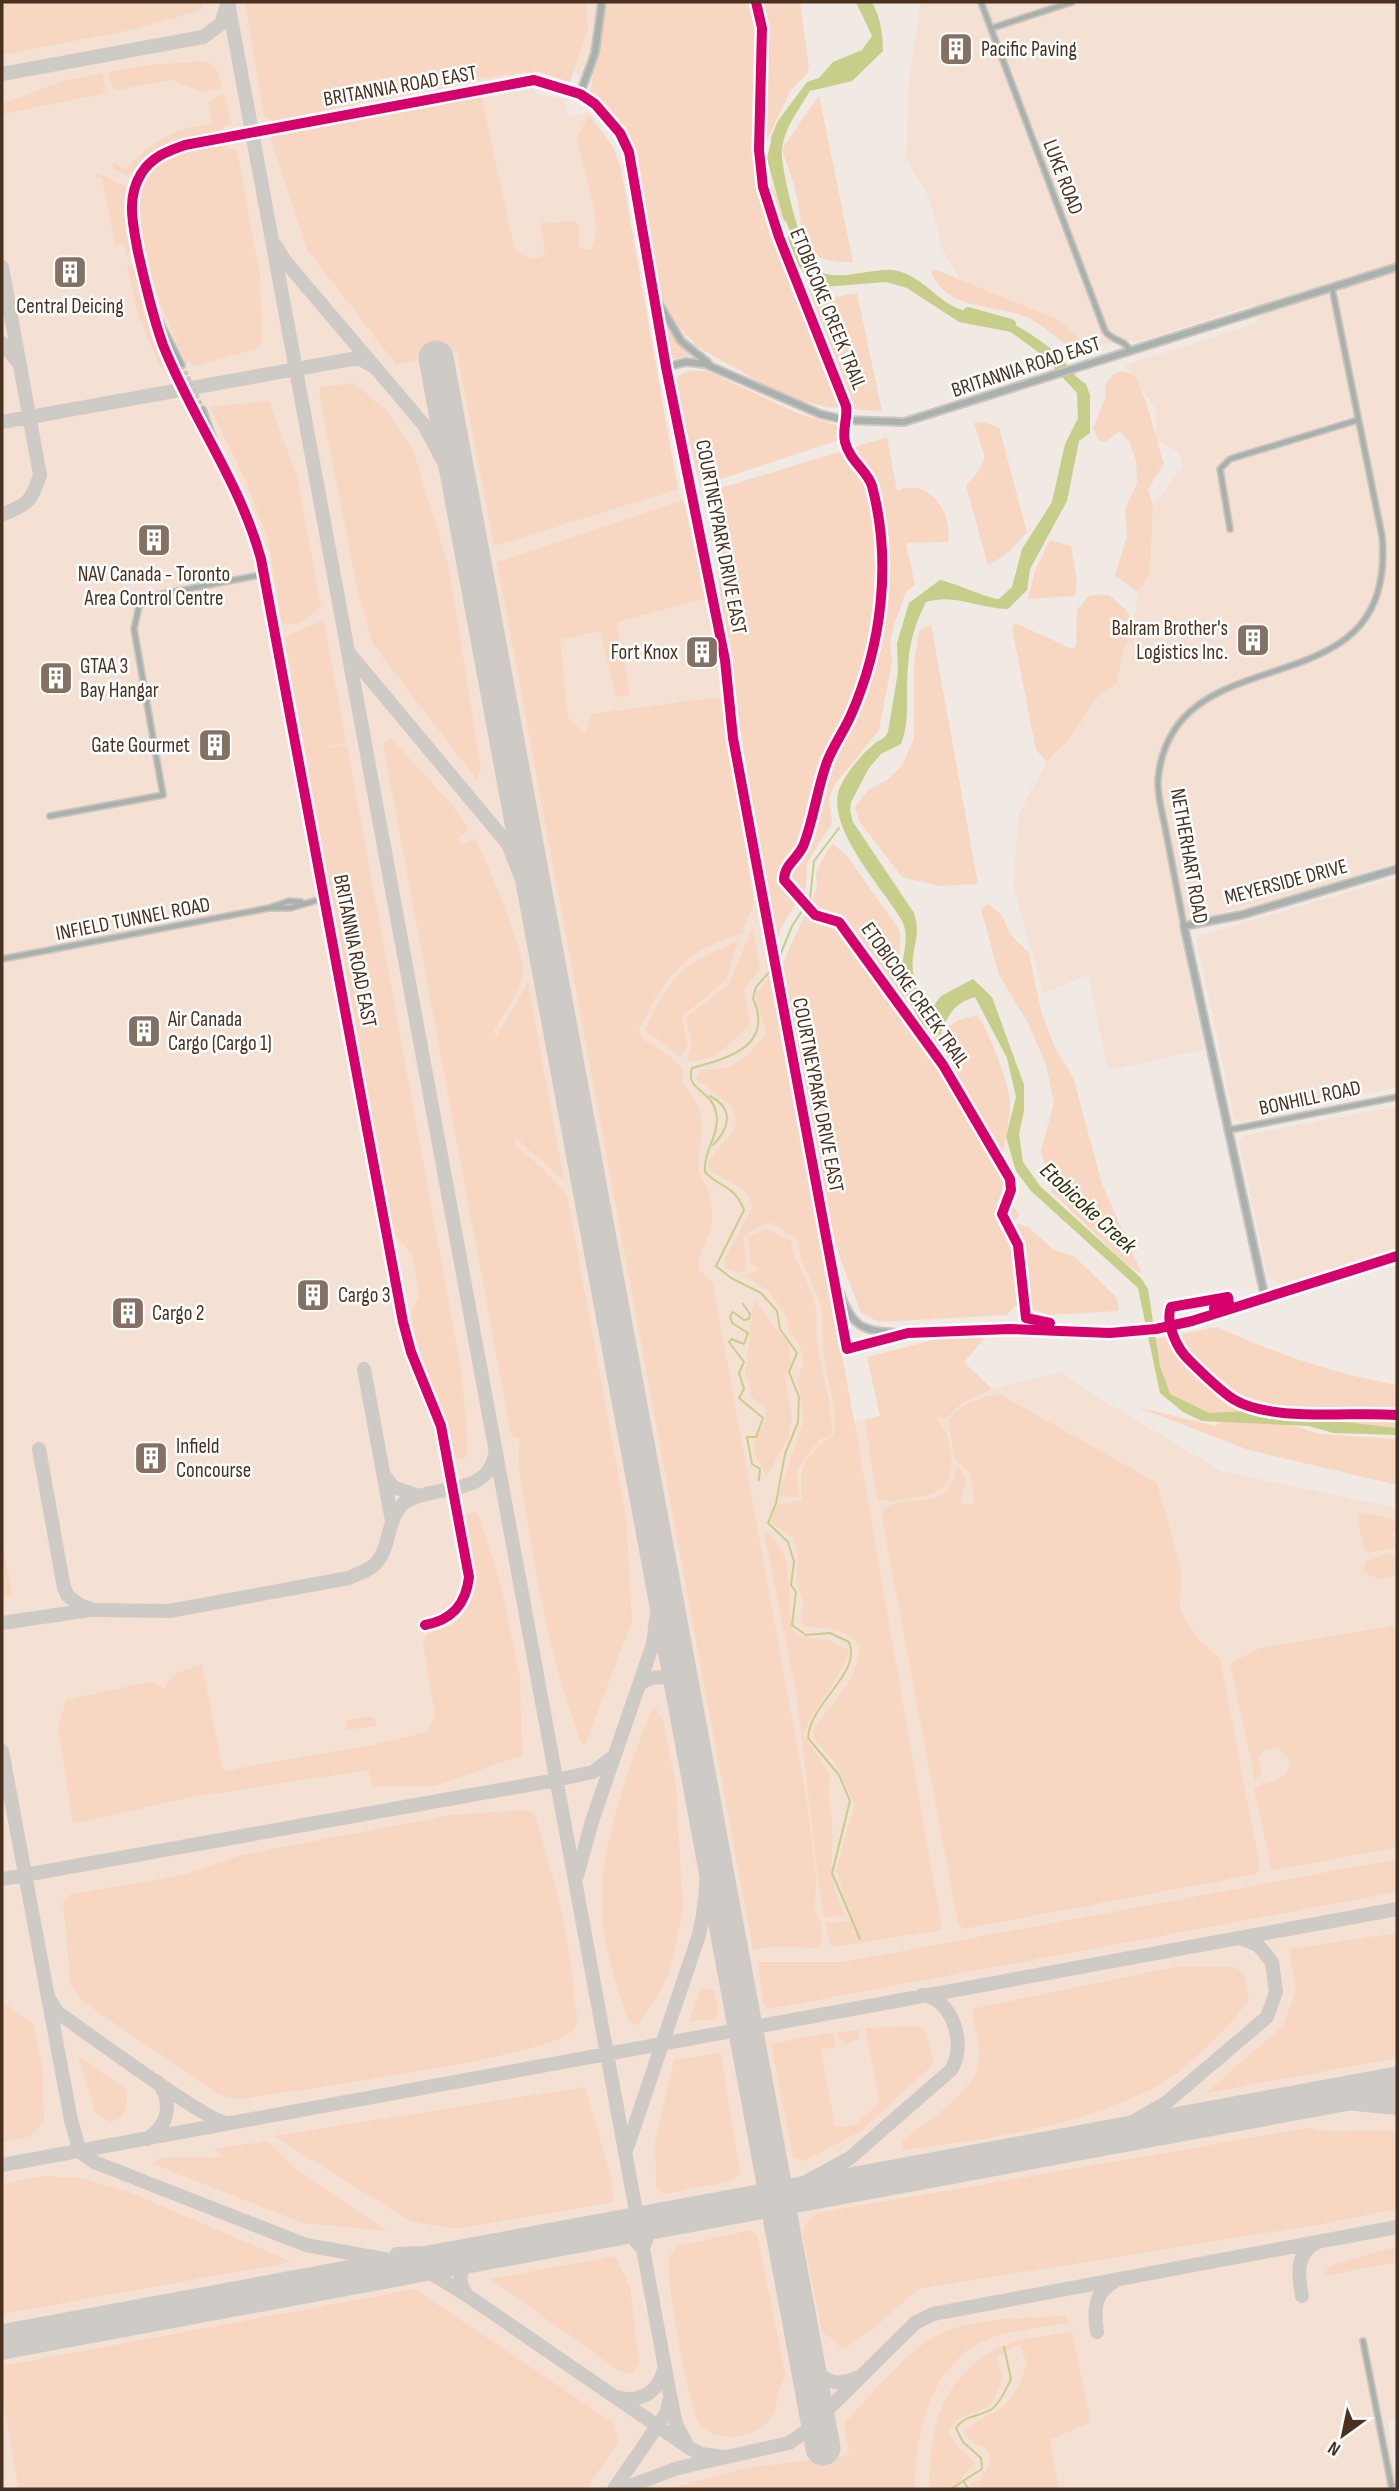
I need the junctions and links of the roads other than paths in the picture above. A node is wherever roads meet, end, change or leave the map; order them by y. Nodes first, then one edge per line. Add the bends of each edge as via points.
1 (602, 2) edge
2 (981, 2) edge
3 (1072, 2) edge
4 (992, 28) junction
5 (580, 94) junction
6 (279, 127) tunnel mouth
7 (225, 137) tunnel mouth
8 (1397, 267) edge
9 (1332, 288) junction
10 (654, 295) junction
11 (154, 312) junction
12 (1130, 351) junction
13 (183, 365) tunnel mouth
14 (174, 366) tunnel mouth
15 (713, 366) junction
16 (666, 367) junction
17 (203, 409) tunnel mouth
18 (195, 412) tunnel mouth
19 (1358, 420) junction
20 (217, 450) junction
21 (1230, 529) dead end
22 (265, 574) junction
23 (50, 816) dead end
24 (1397, 869) edge
25 (325, 898) junction
26 (1184, 926) junction
27 (2, 960) edge
28 (1397, 1097) edge
29 (1229, 1130) junction
30 (1397, 1256) edge
31 (833, 1275) junction
32 (1265, 1298) junction
33 (908, 1333) junction
34 (447, 1461) tunnel mouth
35 (458, 1516) tunnel mouth
36 (425, 1625) dead end
37 (1363, 2341) dead end
38 (1392, 2489) edge

1 - 5 street via 597,46
2 - 4 street, LUKE ROAD
3 - 4 street
4 - 12 street, LUKE ROAD via 1101,323 1108,335
5 - 6 street, BRITANNIA ROAD EAST via 551,84 528,83
5 - 10 street, BRITANNIA ROAD EAST via 610,118 629,152
7 - 11 street via 166,152 149,163 134,190 133,223
8 - 9 street, BRITANNIA ROAD EAST
9 - 12 street, BRITANNIA ROAD EAST
9 - 19 street, NETHERHART ROAD
10 - 15 street via 681,341
10 - 16 street, COURTNEYPARK DRIVE EAST
11 - 13 street
11 - 14 street
12 - 15 street, BRITANNIA ROAD EAST via 925,418 873,423 820,414
15 - 16 street, BRITANNIA ROAD EAST via 687,362
16 - 31 street, COURTNEYPARK DRIVE EAST via 725,660 729,717
17 - 20 street, BRITANNIA ROAD EAST
18 - 20 street, BRITANNIA ROAD EAST
19 - 21 street via 1230,459 1220,469
19 - 26 street, NETHERHART ROAD via 1385,561 1370,614 1343,643 1326,653 1200,702 1177,726 1163,754 1159,796
20 - 22 street, BRITANNIA ROAD EAST via 253,530
22 - 23 street via 144,601 135,612 134,629 163,795
22 - 25 street, BRITANNIA ROAD EAST
24 - 26 street, MEYERSIDE DRIVE via 1241,915
25 - 27 street, INFIELD TUNNEL ROAD via 289,901
25 - 34 street, BRITANNIA ROAD EAST via 403,1322 435,1407
26 - 29 street, NETHERHART ROAD
28 - 29 street, BONHILL ROAD
29 - 32 street, NETHERHART ROAD
30 - 32 street, COURTNEYPARK DRIVE EAST
31 - 33 street via 854,1322 873,1332
31 - 33 street, COURTNEYPARK DRIVE EAST via 847,1349
32 - 33 street, COURTNEYPARK DRIVE EAST via 1192,1321 1110,1333 1010,1329
35 - 36 street via 468,1588 457,1610
37 - 38 street

